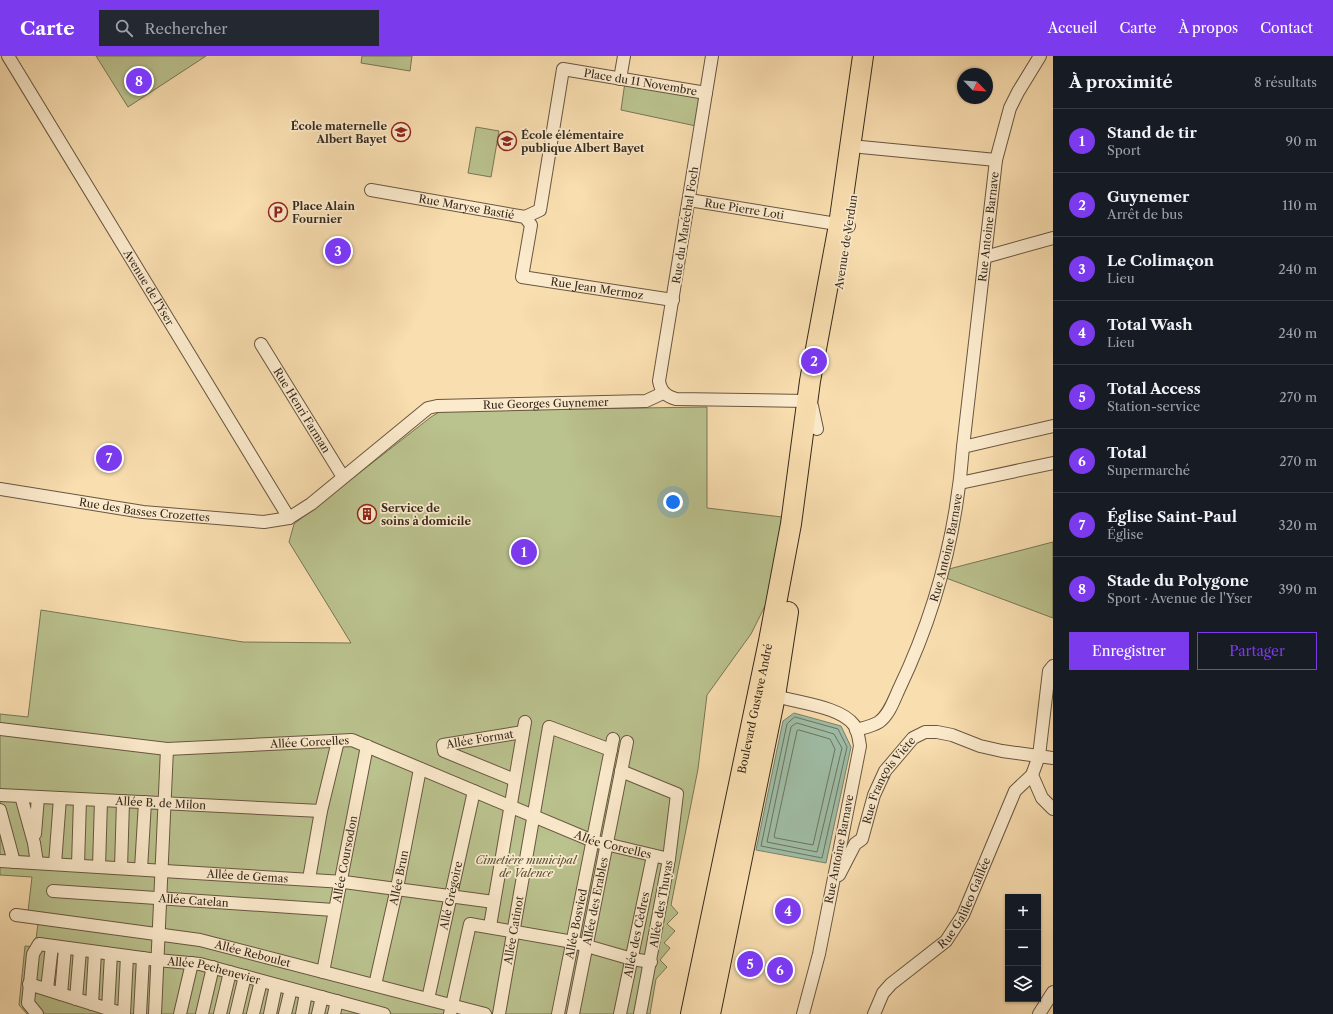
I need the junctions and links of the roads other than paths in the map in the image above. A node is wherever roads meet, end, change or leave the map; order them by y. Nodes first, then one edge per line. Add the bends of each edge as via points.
1 (8, 56) edge
2 (624, 56) edge
3 (712, 56) edge
4 (863, 56) edge
5 (875, 56) edge
6 (1040, 56) edge
7 (620, 78) junction
8 (706, 93) junction
9 (861, 147) junction
10 (996, 160) junction
11 (371, 190) dead end
12 (689, 200) junction
13 (525, 217) junction
14 (844, 225) junction
15 (1053, 238) edge
16 (985, 257) junction
17 (522, 276) joint
18 (673, 300) junction
19 (261, 344) dead end
20 (663, 393) junction
21 (807, 401) junction
22 (1053, 426) edge
23 (817, 429) junction
24 (963, 447) junction
25 (1053, 462) edge
26 (343, 477) junction
27 (960, 483) junction
28 (0, 489) edge
29 (798, 516) junction
30 (289, 518) junction
31 (769, 641) junction
32 (1053, 666) edge
33 (772, 695) junction
34 (549, 727) joint
35 (0, 729) edge
36 (856, 730) junction
37 (338, 741) junction
38 (627, 742) dead end
39 (367, 746) junction
40 (167, 749) junction
41 (1039, 756) junction
42 (1053, 758) edge
43 (420, 769) junction
44 (621, 771) junction
45 (1032, 775) junction
46 (515, 780) junction
47 (474, 791) junction
48 (0, 795) edge
49 (21, 796) junction
50 (38, 797) junction
51 (60, 798) junction
52 (80, 799) junction
53 (102, 800) junction
54 (123, 801) junction
55 (145, 802) junction
56 (165, 803) junction
57 (510, 806) junction
58 (1053, 809) edge
59 (0, 810) edge
60 (321, 811) junction
61 (533, 816) junction
62 (593, 841) junction
63 (34, 843) junction
64 (606, 845) junction
65 (653, 856) junction
66 (1, 859) edge
67 (669, 860) junction
68 (14, 862) junction
69 (36, 863) junction
70 (55, 864) junction
71 (78, 865) junction
72 (99, 867) junction
73 (120, 868) junction
74 (141, 869) junction
75 (162, 870) junction
76 (309, 879) junction
77 (339, 882) junction
78 (832, 886) junction
79 (397, 888) junction
80 (53, 891) dead end
81 (451, 896) junction
82 (160, 897) junction
83 (494, 902) junction
84 (334, 910) junction
85 (16, 915) dead end
86 (490, 926) junction
87 (513, 930) junction
88 (158, 935) junction
89 (573, 942) junction
90 (46, 945) junction
91 (586, 946) junction
92 (65, 948) junction
93 (80, 950) junction
94 (95, 952) junction
95 (111, 954) junction
96 (127, 956) junction
97 (143, 958) junction
98 (632, 959) junction
99 (157, 960) junction
100 (651, 962) junction
101 (192, 963) junction
102 (213, 967) junction
103 (230, 972) junction
104 (323, 972) junction
105 (245, 976) junction
106 (261, 980) junction
107 (29, 984) junction
108 (276, 985) junction
109 (375, 985) junction
110 (47, 989) junction
111 (291, 989) junction
112 (1053, 992) edge
113 (306, 993) junction
114 (61, 994) junction
115 (322, 997) junction
116 (76, 999) junction
117 (428, 999) junction
118 (337, 1001) junction
119 (92, 1004) junction
120 (108, 1009) junction
121 (352, 1010) edge
122 (451, 1010) edge
123 (367, 1012) edge
124 (37, 1014) edge
125 (124, 1014) edge
126 (140, 1014) edge
127 (154, 1014) edge
128 (180, 1014) edge
129 (202, 1014) edge
130 (220, 1014) edge
131 (236, 1014) edge
132 (253, 1014) edge
133 (270, 1014) edge
134 (285, 1014) edge
135 (302, 1014) edge
136 (318, 1014) edge
137 (334, 1014) edge
138 (384, 1014) edge
139 (485, 1014) edge
140 (499, 1014) edge
141 (558, 1014) edge
142 (573, 1014) edge
143 (620, 1014) edge
144 (640, 1014) edge
145 (691, 1014) edge
146 (710, 1014) edge
147 (803, 1014) edge
148 (874, 1014) edge
149 (1039, 1014) edge

1 - 30 street, Avenue de l'Yser
2 - 7 street
3 - 8 street, Rue du Maréchal Foch
4 - 14 main road, Avenue de Verdun
5 - 9 main road, Avenue de Verdun
6 - 10 street, Rue Antoine Barnave via 1010,108
7 - 8 street, Place du 11 Novembre
7 - 13 street, Place du 11 Novembre via 563,69 540,210
8 - 12 street, Rue du Maréchal Foch
9 - 10 street
9 - 14 main road, Avenue de Verdun
10 - 16 street, Rue Antoine Barnave
11 - 13 street, Rue Maryse Bastié
12 - 14 street, Rue Pierre Loti
12 - 18 street, Rue du Maréchal Foch
13 - 17 street, Rue Maryse Bastié via 531,225
14 - 21 main road, Avenue de Verdun
14 - 23 main road, Avenue de Verdun
15 - 16 street
16 - 24 street, Rue Antoine Barnave
17 - 18 street, Rue Jean Mermoz
18 - 20 street, Rue du Maréchal Foch via 659,381
19 - 26 street, Rue Henri Farman
20 - 21 street via 676,399
20 - 26 street, Rue Georges Guynemer via 646,401 428,408
21 - 23 street via 812,406
21 - 29 main road, Boulevard Gustave André
22 - 24 street
23 - 29 main road, Boulevard Gustave André
24 - 27 street, Rue Antoine Barnave
25 - 27 street
26 - 30 street, Rue Georges Guynemer via 311,504
27 - 36 street, Rue Antoine Barnave via 944,565 906,674 888,712 879,722
28 - 30 street, Rue des Basses Crozettes via 143,512 264,522
29 - 31 main road, Boulevard Gustave André
29 - 33 main road, Boulevard Gustave André
31 - 33 street via 762,685 763,692
31 - 145 main road, Boulevard Gustave André
32 - 41 street via 1049,671
33 - 36 street via 836,712 846,718
33 - 146 main road, Boulevard Gustave André
34 - 61 street, Allée Catinot
34 - 62 street, Allée Bosvied via 612,745
35 - 40 street, Allée Corcelles
36 - 78 street, Rue Antoine Barnave via 860,746
37 - 39 street, Allée Corcelles via 352,740
37 - 40 street, Allée Corcelles
37 - 60 street
38 - 44 street, Allée des Erables
39 - 43 street, Allée Corcelles
39 - 77 street, Allée Coursodon
40 - 56 street
41 - 42 street, Rue François Viète
41 - 45 street
41 - 78 street, Rue François Viète via 980,746 937,732 926,732 913,738 885,771 874,795 862,839 855,844
43 - 47 street, Allée Corcelles
43 - 79 street, Allée Brun
44 - 64 street, Allée des Erables
44 - 67 street, Allée des Thuyas via 677,794
45 - 58 street via 1042,798
45 - 148 street, Rue Galileo Galilée via 1015,791 962,915 946,942 891,984 883,994
46 - 46 street, Allée Format via 524,727 443,745 444,751
46 - 57 street
47 - 57 street, Allée Corcelles
47 - 81 street, Allé Grégoire
48 - 49 street, Allée B. de Milon
49 - 50 street, Allée B. de Milon
49 - 63 street
50 - 51 street, Allée B. de Milon
50 - 63 street
51 - 52 street, Allée B. de Milon
51 - 70 street
52 - 53 street, Allée B. de Milon
52 - 71 street
53 - 54 street, Allée B. de Milon
53 - 72 street
54 - 55 street, Allée B. de Milon
54 - 73 street
55 - 56 street, Allée B. de Milon
55 - 74 street
56 - 60 street, Allée B. de Milon
56 - 75 street
57 - 61 street, Allée Corcelles
57 - 83 street
59 - 68 street
60 - 76 street
61 - 62 street, Allée Corcelles
61 - 87 street, Allée Catinot
62 - 64 street, Allée Corcelles
62 - 89 street, Allée Bosvied
63 - 69 street
64 - 65 street, Allée Corcelles
64 - 91 street, Allée des Erables
65 - 67 street, Allée Corcelles
65 - 98 street, Allée des Cèdres
66 - 68 street, Allée de Gemas
67 - 100 street, Allée des Thuyas
68 - 69 street, Allée de Gemas
69 - 70 street, Allée de Gemas
70 - 71 street, Allée de Gemas
71 - 72 street, Allée de Gemas
72 - 73 street, Allée de Gemas
73 - 74 street, Allée de Gemas
74 - 75 street, Allée de Gemas
75 - 76 street, Allée de Gemas
75 - 82 street
76 - 77 street, Allée de Gemas
77 - 79 street, Allée de Gemas
77 - 84 street, Allée Coursodon
78 - 147 street, Rue Antoine Barnave via 819,954
79 - 81 street, Allée de Gemas
79 - 109 street, Allée Brun
80 - 82 street, Allée Catelan
81 - 83 street, Allée de Gemas
81 - 117 street, Allé Grégoire
82 - 84 street, Allée Catelan
82 - 88 street
83 - 86 street
84 - 104 street, Allée Coursodon
85 - 88 street, Allée Reboulet
86 - 87 street
86 - 122 street via 470,924
87 - 89 street
87 - 140 street, Allée Catinot
88 - 99 street
88 - 104 street, Allée Reboulet via 200,940
89 - 91 street
89 - 141 street, Allée Bosvied
90 - 92 street, Allée Pechenevier
90 - 107 street via 33,954
90 - 110 street
91 - 98 street
91 - 142 street, Allée des Erables
92 - 93 street, Allée Pechenevier
92 - 114 street
93 - 94 street, Allée Pechenevier
93 - 116 street
94 - 95 street, Allée Pechenevier
94 - 119 street
95 - 96 street, Allée Pechenevier
95 - 120 street
96 - 97 street, Allée Pechenevier
96 - 125 street
97 - 99 street, Allée Pechenevier
97 - 126 street
98 - 100 street
98 - 143 street, Allée des Cèdres
99 - 101 street, Allée Pechenevier
99 - 127 street
100 - 144 street, Allée des Thuyas
101 - 102 street, Allée Pechenevier
101 - 128 street
102 - 103 street, Allée Pechenevier
102 - 129 street
103 - 105 street, Allée Pechenevier
103 - 130 street
104 - 109 street, Allée Reboulet
105 - 106 street, Allée Pechenevier
105 - 131 street
106 - 108 street, Allée Pechenevier
106 - 132 street
107 - 110 street
107 - 124 street via 28,1003
108 - 111 street, Allée Pechenevier
108 - 133 street
109 - 117 street, Allée Reboulet
110 - 114 street
111 - 113 street, Allée Pechenevier
111 - 134 street
112 - 149 street
113 - 115 street, Allée Pechenevier
113 - 135 street
114 - 116 street
115 - 118 street, Allée Pechenevier
115 - 136 street
116 - 119 street
117 - 122 street, Allée Reboulet
118 - 121 street, Allée Pechenevier
118 - 137 street
119 - 120 street
120 - 125 street
121 - 123 street, Allée Pechenevier
122 - 139 street, Allée Reboulet
123 - 138 street, Allée Pechenevier

